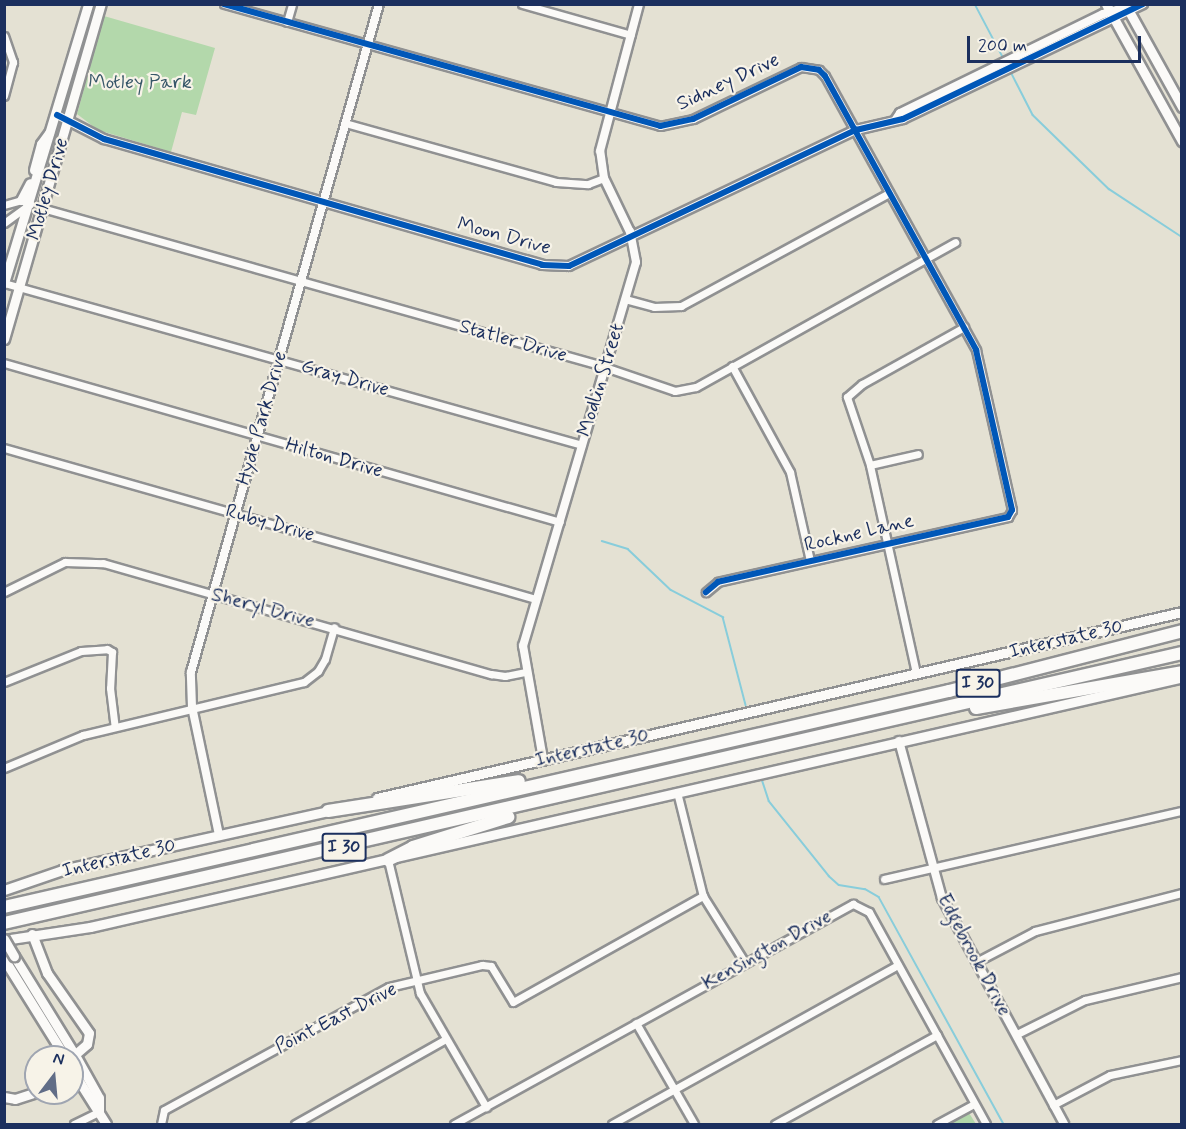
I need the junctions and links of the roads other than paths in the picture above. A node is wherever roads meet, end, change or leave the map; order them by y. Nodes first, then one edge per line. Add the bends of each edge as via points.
1 (88, 4) edge
2 (101, 4) edge
3 (224, 4) edge
4 (292, 4) edge
5 (379, 4) edge
6 (522, 4) edge
7 (639, 4) edge
8 (1142, 5) edge
9 (1127, 8) edge
10 (1110, 11) edge
11 (287, 22) junction
12 (631, 35) junction
13 (4, 36) edge
14 (367, 45) junction
15 (4, 96) edge
16 (1182, 107) edge
17 (608, 113) junction
18 (57, 115) junction
19 (68, 118) junction
20 (345, 123) junction
21 (856, 130) junction
22 (1182, 141) edge
23 (604, 178) junction
24 (889, 192) junction
25 (26, 202) junction
26 (323, 202) junction
27 (4, 205) edge
28 (42, 208) junction
29 (4, 223) edge
30 (633, 239) junction
31 (955, 242) dead end
32 (924, 258) junction
33 (300, 281) junction
34 (4, 283) edge
35 (20, 287) junction
36 (625, 299) junction
37 (964, 327) junction
38 (4, 339) edge
39 (278, 360) junction
40 (4, 363) edge
41 (732, 366) junction
42 (604, 369) junction
43 (256, 436) junction
44 (582, 445) junction
45 (4, 447) edge
46 (918, 454) dead end
47 (870, 465) junction
48 (1012, 503) joint
49 (235, 513) junction
50 (560, 522) junction
51 (887, 543) junction
52 (810, 561) junction
53 (4, 592) edge
54 (706, 592) dead end
55 (212, 594) junction
56 (536, 600) junction
57 (1182, 612) edge
58 (334, 627) junction
59 (1182, 631) edge
60 (1182, 653) edge
61 (525, 672) junction
62 (1182, 672) edge
63 (916, 673) junction
64 (1182, 677) edge
65 (4, 682) edge
66 (192, 706) junction
67 (898, 719) junction
68 (115, 726) junction
69 (899, 741) junction
70 (543, 759) junction
71 (4, 768) edge
72 (598, 770) junction
73 (583, 792) junction
74 (677, 792) junction
75 (328, 811) junction
76 (1182, 811) edge
77 (219, 835) junction
78 (388, 860) junction
79 (932, 868) junction
80 (884, 879) dead end
81 (4, 890) edge
82 (1182, 893) edge
83 (703, 896) junction
84 (4, 907) edge
85 (4, 923) edge
86 (32, 934) junction
87 (4, 940) edge
88 (9, 957) edge
89 (976, 962) junction
90 (745, 963) junction
91 (898, 965) junction
92 (1182, 977) edge
93 (416, 980) junction
94 (636, 1023) junction
95 (1017, 1034) junction
96 (937, 1035) junction
97 (446, 1039) junction
98 (58, 1045) edge
99 (67, 1045) edge
100 (84, 1047) edge
101 (1182, 1060) edge
102 (84, 1086) edge
103 (674, 1090) junction
104 (24, 1096) edge
105 (4, 1097) edge
106 (974, 1104) junction
107 (1053, 1105) junction
108 (486, 1107) junction
109 (99, 1112) junction
110 (74, 1125) edge
111 (106, 1125) edge
112 (161, 1125) edge
113 (295, 1125) edge
114 (454, 1125) edge
115 (612, 1125) edge
116 (694, 1125) edge
117 (775, 1125) edge
118 (937, 1125) edge
119 (986, 1125) edge
120 (1064, 1125) edge

1 - 18 main road, Motley Drive
2 - 19 main road, Motley Drive
3 - 11 street, Sidney Drive
4 - 11 street
5 - 14 street, Hyde Park Drive
6 - 12 street
7 - 12 street, Modlin Street
8 - 9 street, Moon Drive
9 - 10 street, Moon Drive
9 - 16 main road
10 - 21 street, Moon Drive via 1002,68 900,113 896,119
10 - 22 main road
11 - 14 street, Sidney Drive
12 - 17 street, Modlin Street
13 - 15 street via 13,62
14 - 17 street, Sidney Drive
14 - 20 street, Hyde Park Drive
17 - 21 street, Sidney Drive via 646,124 676,124 810,66 825,76
17 - 23 street, Modlin Street via 600,151
18 - 19 street, Moon Drive
18 - 25 main road, Motley Drive
19 - 26 street, Moon Drive via 104,139
19 - 28 main road, Motley Drive
20 - 23 street via 556,182 588,184
20 - 26 street, Hyde Park Drive
21 - 24 street, Sidney Drive
21 - 30 street, Moon Drive
23 - 30 street, Modlin Street
24 - 32 street, Sidney Drive
24 - 36 street via 681,306 654,307
25 - 27 street
25 - 28 main road
25 - 29 street
25 - 34 main road, Motley Drive
26 - 30 street, Moon Drive via 555,267 583,263
26 - 33 street, Hyde Park Drive
28 - 33 street, Statler Drive
28 - 35 main road, Motley Drive
30 - 36 street, Modlin Street via 636,262
31 - 32 street, Statler Drive
32 - 37 street, Sidney Drive
32 - 41 street, Statler Drive
33 - 39 street, Hyde Park Drive
33 - 42 street, Statler Drive
34 - 35 street, Gray Drive
35 - 38 main road, Motley Drive
35 - 39 street, Gray Drive
36 - 42 street, Modlin Street
37 - 47 street via 850,391 848,406
37 - 48 street, Sidney Drive via 976,350
39 - 43 street, Hyde Park Drive
39 - 44 street, Gray Drive
40 - 43 street, Hilton Drive
41 - 42 street, Statler Drive via 683,391
41 - 52 street via 790,472
42 - 44 street, Modlin Street
43 - 49 street, Hyde Park Drive
43 - 50 street, Hilton Drive
44 - 50 street, Modlin Street
45 - 49 street, Ruby Drive
46 - 47 street
47 - 51 street
48 - 51 street, Rockne Lane via 1008,517
49 - 55 street, Hyde Park Drive
49 - 56 street, Ruby Drive
50 - 56 street, Modlin Street
51 - 52 street, Rockne Lane
51 - 63 street
52 - 54 street, Rockne Lane via 718,582
53 - 55 street, Sheryl Drive via 52,566 83,562 103,563
55 - 58 street, Sheryl Drive
55 - 66 street, Hyde Park Drive via 190,672
56 - 61 street, Modlin Street via 523,646
57 - 63 main road, Interstate 30
58 - 61 street, Sheryl Drive via 491,674
58 - 66 street via 325,659 304,682
59 - 72 highway, I 30 via 949,690
60 - 67 highway, I 30
61 - 70 street, Modlin Street
62 - 67 highway
63 - 70 main road, Interstate 30
64 - 69 main road
65 - 68 street via 81,651 107,649 113,658 110,688
66 - 68 street
66 - 77 street, Hyde Park Drive
67 - 73 highway, I 30
68 - 71 street via 65,741
69 - 74 main road
69 - 79 street, Edgebrook Drive
70 - 75 main road, Interstate 30
72 - 75 highway
72 - 84 highway, I 30
73 - 78 highway via 413,847
73 - 85 highway, I 30
74 - 78 main road
74 - 83 street
75 - 77 main road, Interstate 30
76 - 79 street
77 - 81 main road, Interstate 30 via 62,870
78 - 86 main road via 90,927
78 - 93 street
79 - 80 street
79 - 89 street, Edgebrook Drive via 942,898
82 - 89 street via 1035,931
83 - 90 street
83 - 93 street, Point East Drive via 513,1002 491,966 482,964
86 - 87 main road
86 - 100 main road via 47,973 87,1028
87 - 88 main road, bridge
88 - 98 main road
88 - 99 main road
89 - 95 street, Edgebrook Drive
90 - 91 street, Kensington Drive via 853,904 867,909
90 - 94 street, Kensington Drive
91 - 96 street, Kensington Drive
91 - 103 street
92 - 95 street via 1085,1000
93 - 97 street
93 - 112 street, Point East Drive via 388,987 164,1110
94 - 103 street
94 - 108 street, Kensington Drive
95 - 107 street, Edgebrook Drive
96 - 106 street, Kensington Drive
96 - 117 street
97 - 108 street
97 - 113 street
101 - 107 street via 1110,1075
102 - 109 main road
103 - 115 street
103 - 116 street
104 - 105 main road
106 - 118 street
106 - 119 street, Kensington Drive
107 - 120 street, Edgebrook Drive
108 - 114 street, Kensington Drive
109 - 110 street
109 - 111 main road

